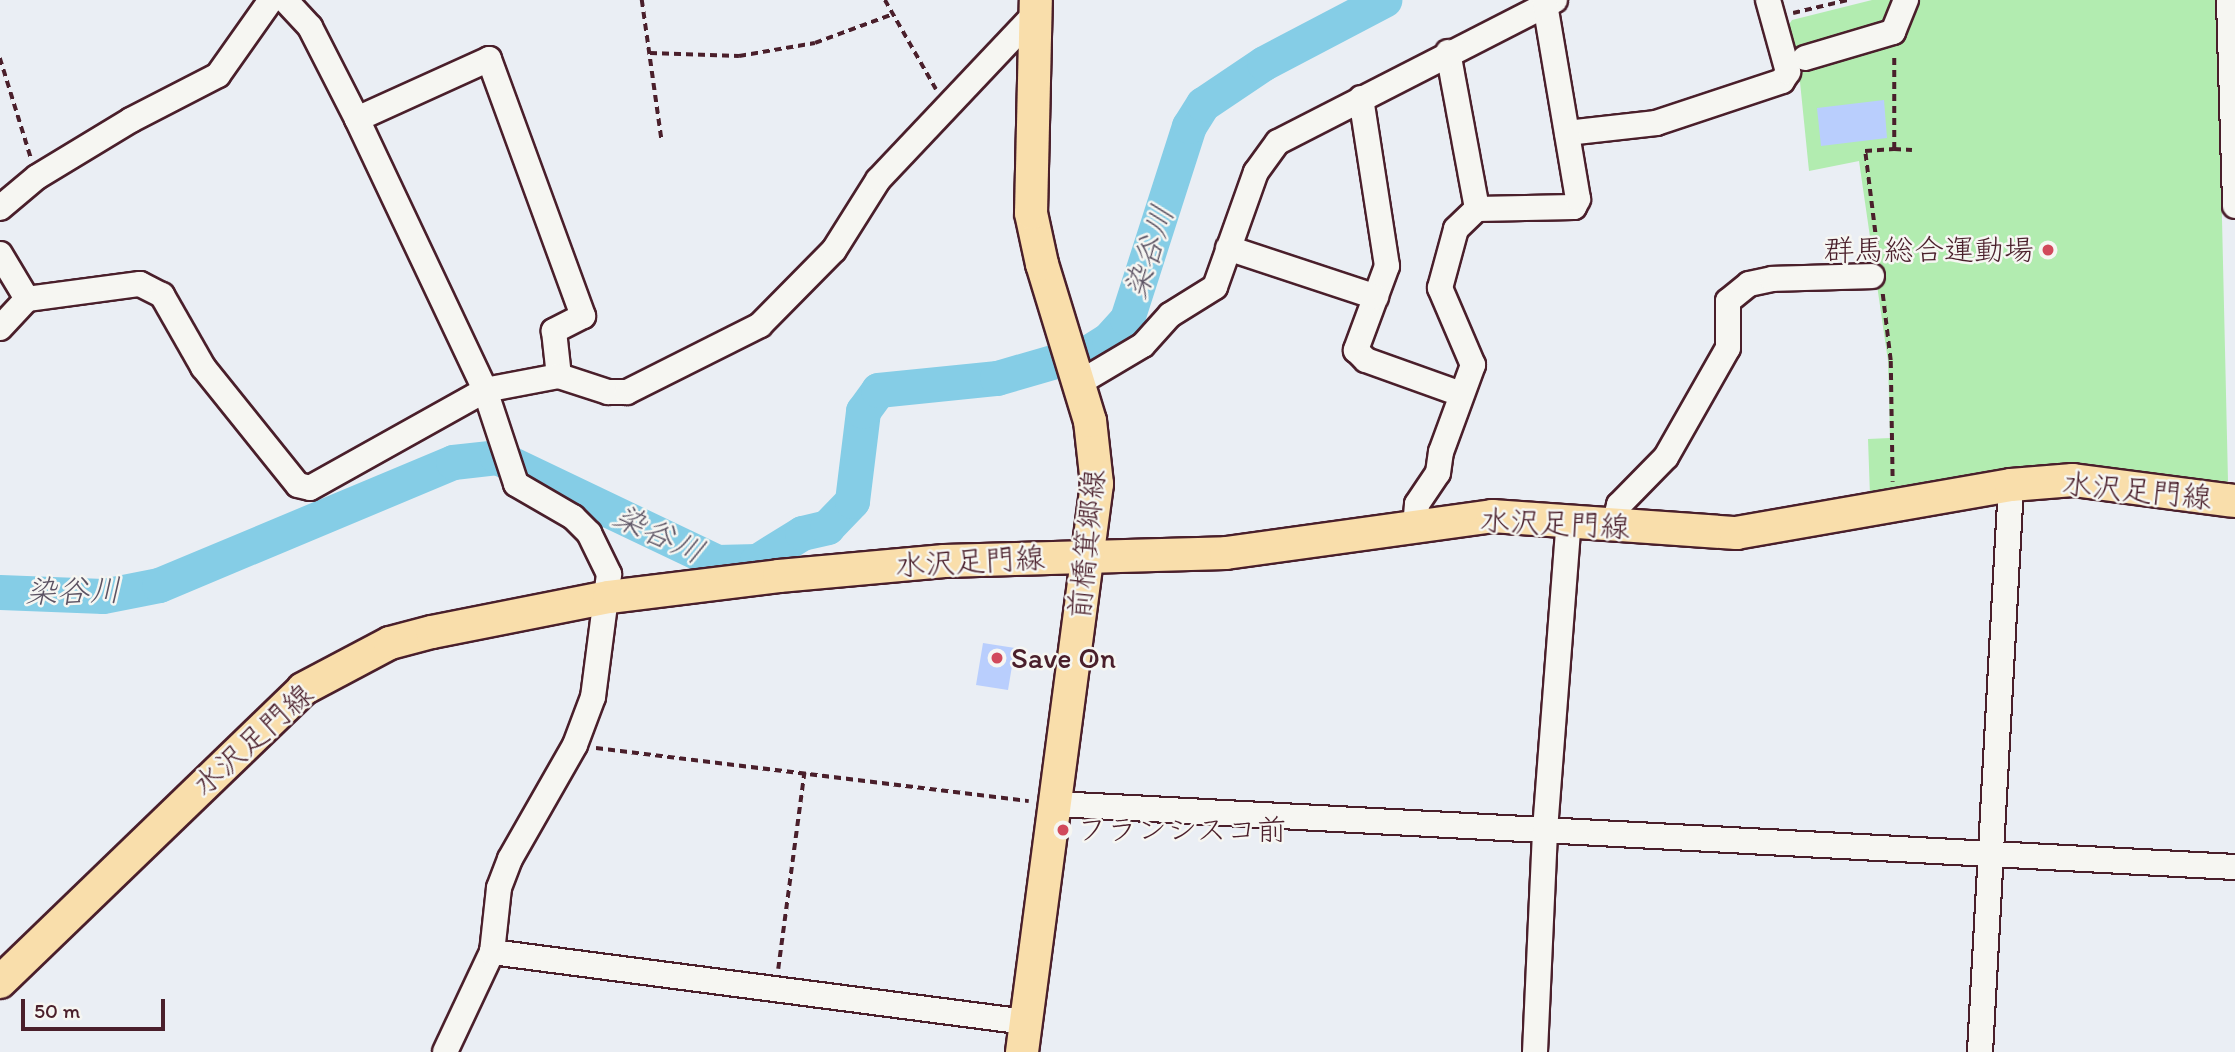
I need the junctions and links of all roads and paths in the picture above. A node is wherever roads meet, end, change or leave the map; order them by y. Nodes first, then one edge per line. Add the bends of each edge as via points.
1 (271, 0) edge
2 (285, 0) edge
3 (642, 0) edge
4 (885, 0) edge
5 (1768, 0) edge
6 (1848, 0) edge
7 (1906, 0) edge
8 (2229, 0) edge
9 (1550, 2) edge
10 (1036, 7) edge
11 (893, 14) junction
12 (1777, 33) junction
13 (1448, 52) junction
14 (650, 53) junction
15 (0, 58) edge
16 (1805, 58) dead end
17 (1361, 98) junction
18 (945, 105) junction
19 (357, 119) junction
20 (1567, 133) junction
21 (662, 142) dead end
22 (1894, 149) dead end
23 (1912, 150) dead end
24 (2235, 155) edge
25 (37, 177) junction
26 (2235, 206) edge
27 (0, 208) edge
28 (1477, 209) junction
29 (1228, 248) junction
30 (0, 254) edge
31 (1872, 276) dead end
32 (1376, 297) junction
33 (27, 299) junction
34 (0, 328) edge
35 (559, 376) junction
36 (1078, 378) junction
37 (485, 390) junction
38 (1461, 394) junction
39 (2011, 485) junction
40 (2235, 500) edge
41 (1569, 519) junction
42 (1614, 524) junction
43 (1415, 527) junction
44 (1087, 558) junction
45 (609, 597) junction
46 (575, 746) junction
47 (804, 773) junction
48 (1056, 804) junction
49 (1545, 830) junction
50 (1991, 855) junction
51 (2235, 867) edge
52 (492, 952) junction
53 (0, 982) edge
54 (775, 988) junction
55 (1024, 1037) edge
56 (445, 1052) edge
57 (1535, 1052) edge
58 (1980, 1052) edge

1 - 25 street via 218,75 131,120
2 - 19 street via 310,27
3 - 14 path
4 - 11 path
5 - 12 street
6 - 12 path via 1788,14
7 - 16 street via 1893,32
8 - 24 street
9 - 13 street
9 - 20 street
10 - 18 street
10 - 36 main road, 前橋箕郷線 via 1031,213
11 - 14 path via 815,43 739,57
11 - 18 path
12 - 20 street via 1787,72 1782,81 1656,123
13 - 17 street
13 - 28 street
14 - 21 path
15 - 25 path
17 - 29 street via 1278,142 1256,172
17 - 32 street via 1387,266
18 - 35 street via 878,180 834,250 760,325 627,392 608,392
19 - 35 street via 489,59 583,316 554,331
19 - 37 street
20 - 28 street via 1578,199 1574,207
22 - 23 path
24 - 26 street
25 - 27 street
28 - 38 street via 1456,229 1440,288 1473,365
29 - 32 street
29 - 36 street via 1215,287 1170,315 1143,345
30 - 33 street
31 - 42 street via 1772,279 1749,284 1728,301 1728,348 1666,457 1619,505
32 - 38 street via 1356,350 1366,360
33 - 34 street
33 - 37 street via 140,284 162,295 203,367 298,485 310,488
35 - 37 street
36 - 44 main road, 前橋箕郷線 via 1095,446 1097,484
37 - 45 street via 516,484 573,517 589,533 609,574
38 - 43 street via 1438,473 1417,504
39 - 40 main road, 水沢足門線 via 2073,480
39 - 42 main road, 水沢足門線 via 1736,533
39 - 50 street
41 - 42 main road, 水沢足門線
41 - 43 main road, 水沢足門線 via 1492,516
41 - 49 street
43 - 44 main road, 水沢足門線 via 1226,553
44 - 45 main road, 水沢足門線 via 944,561
44 - 48 main road, 前橋箕郷線
45 - 46 street via 593,697
45 - 53 main road, 水沢足門線 via 390,643 303,689
46 - 47 path
46 - 52 street via 510,859 499,888
47 - 48 path
47 - 54 path
48 - 49 street
48 - 55 main road, 前橋箕郷線
49 - 50 street
49 - 57 street
50 - 51 street
50 - 58 street
52 - 54 street
52 - 56 street
54 - 55 street

